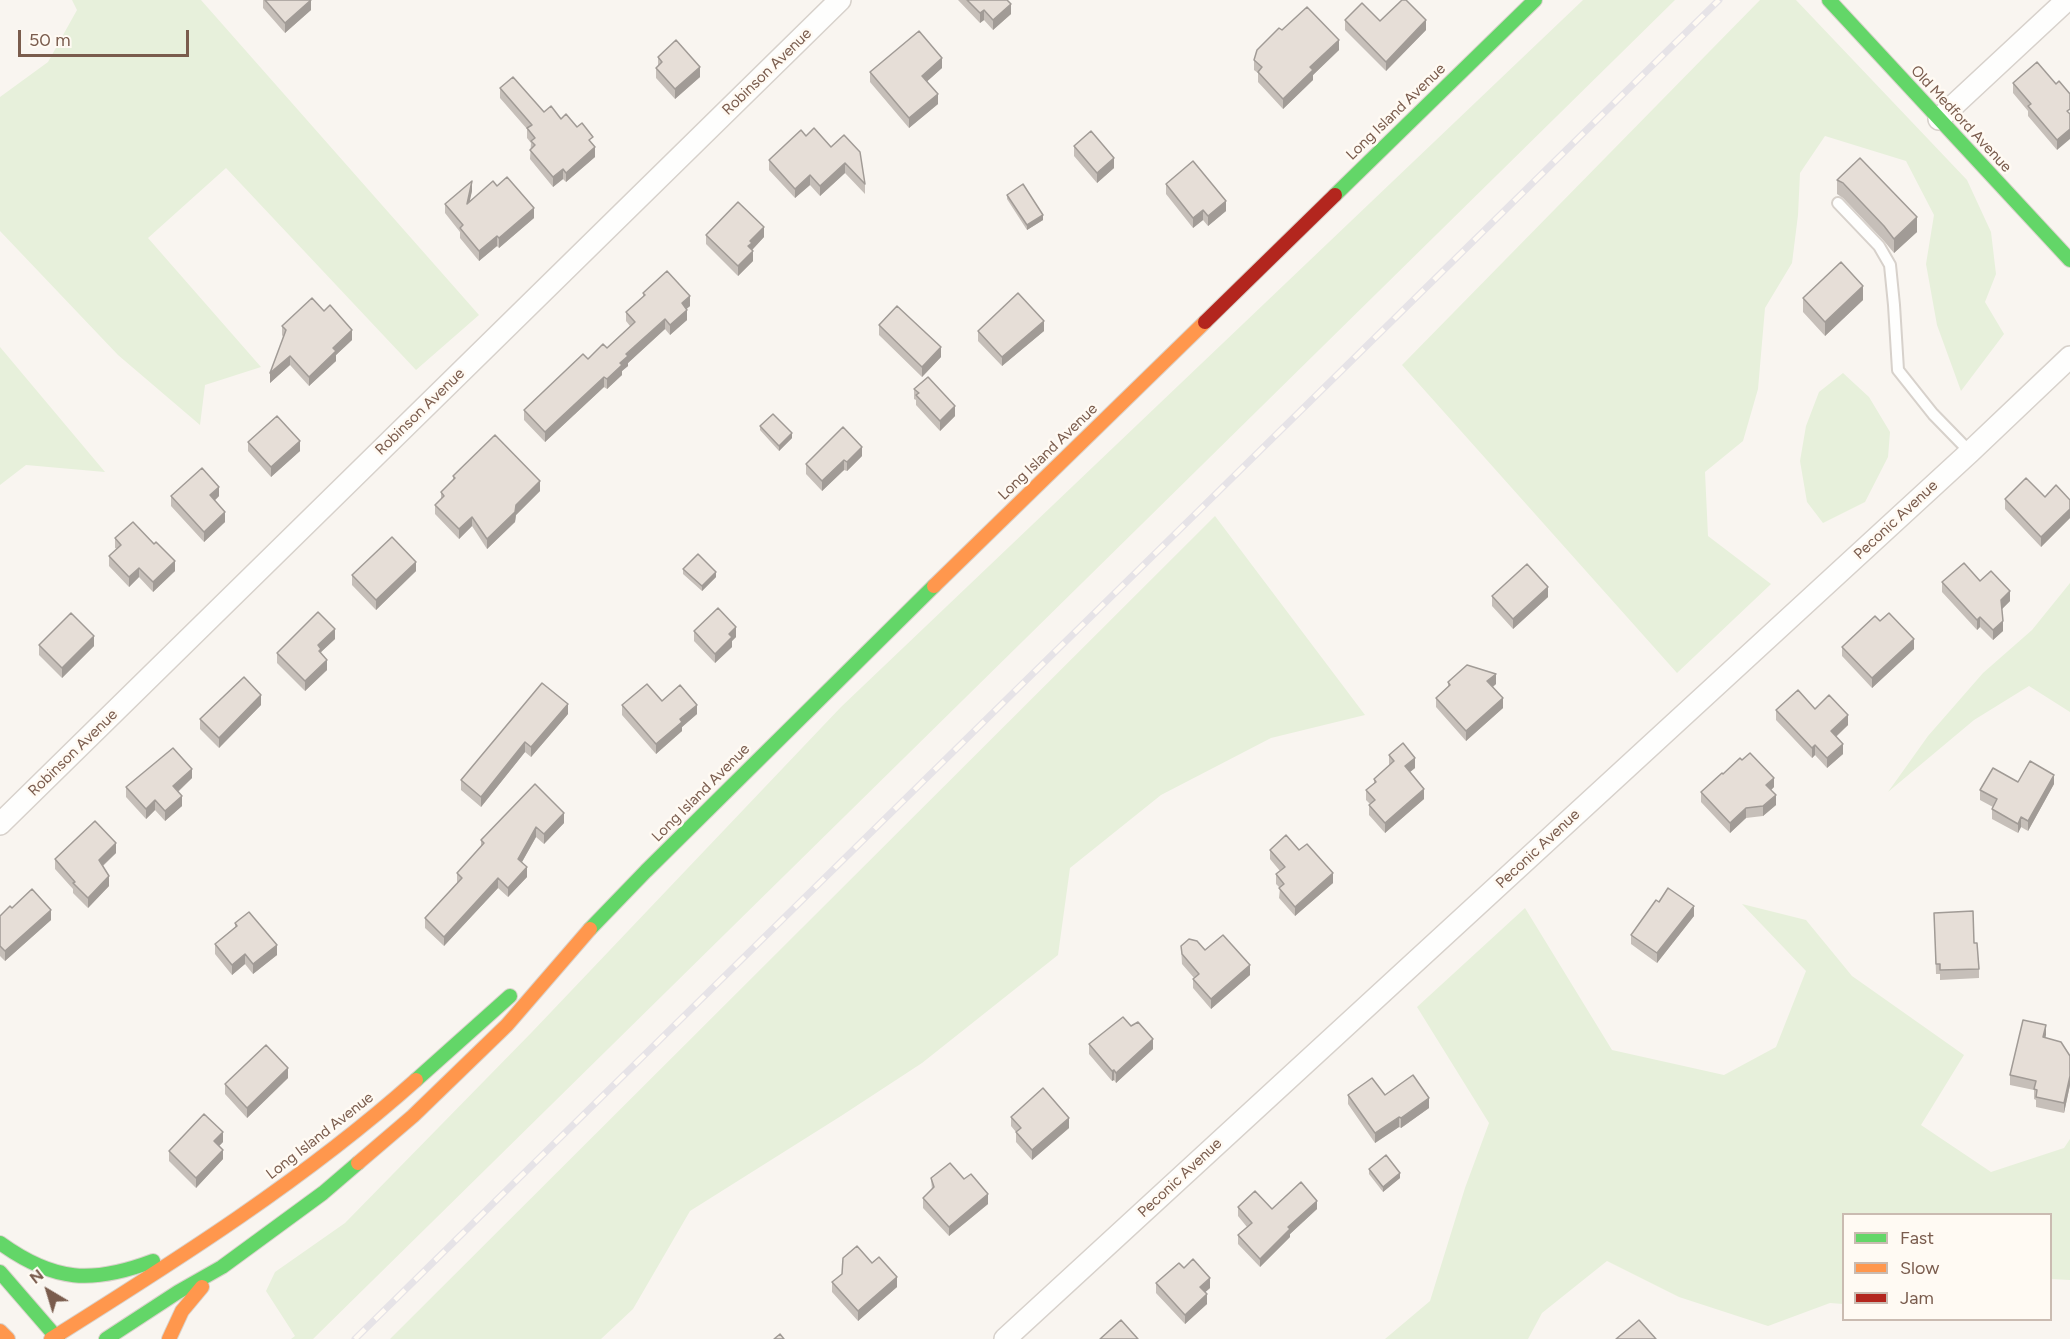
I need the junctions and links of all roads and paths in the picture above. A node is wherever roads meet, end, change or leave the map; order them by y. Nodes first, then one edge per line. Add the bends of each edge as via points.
1 (840, 0) edge
2 (1534, 0) edge
3 (1829, 0) edge
4 (2067, 0) edge
5 (1939, 119) junction
6 (1838, 203) dead end
7 (2070, 260) edge
8 (2070, 357) edge
9 (1970, 452) junction
10 (0, 824) edge
11 (588, 931) junction
12 (208, 1238) junction
13 (0, 1242) edge
14 (222, 1267) junction
15 (0, 1272) edge
16 (0, 1331) edge
17 (55, 1338) edge
18 (8, 1339) edge
19 (105, 1339) edge
20 (169, 1339) edge
21 (1005, 1339) edge

1 - 10 street, Robinson Avenue
2 - 11 street, Long Island Avenue via 929,590
3 - 5 street, Old Medford Avenue
4 - 5 street
5 - 7 street, Old Medford Avenue
6 - 9 lane via 1878,246 1890,265 1898,370
8 - 9 street, Peconic Avenue
9 - 21 street, Peconic Avenue
11 - 12 street, Long Island Avenue via 378,1112 286,1184
11 - 14 street, Long Island Avenue via 507,1024 413,1116 323,1193
12 - 13 street via 136,1268 96,1277 51,1272
12 - 17 street, Long Island Avenue
14 - 19 street, Long Island Avenue
14 - 20 street via 188,1301
15 - 17 street
16 - 18 street

